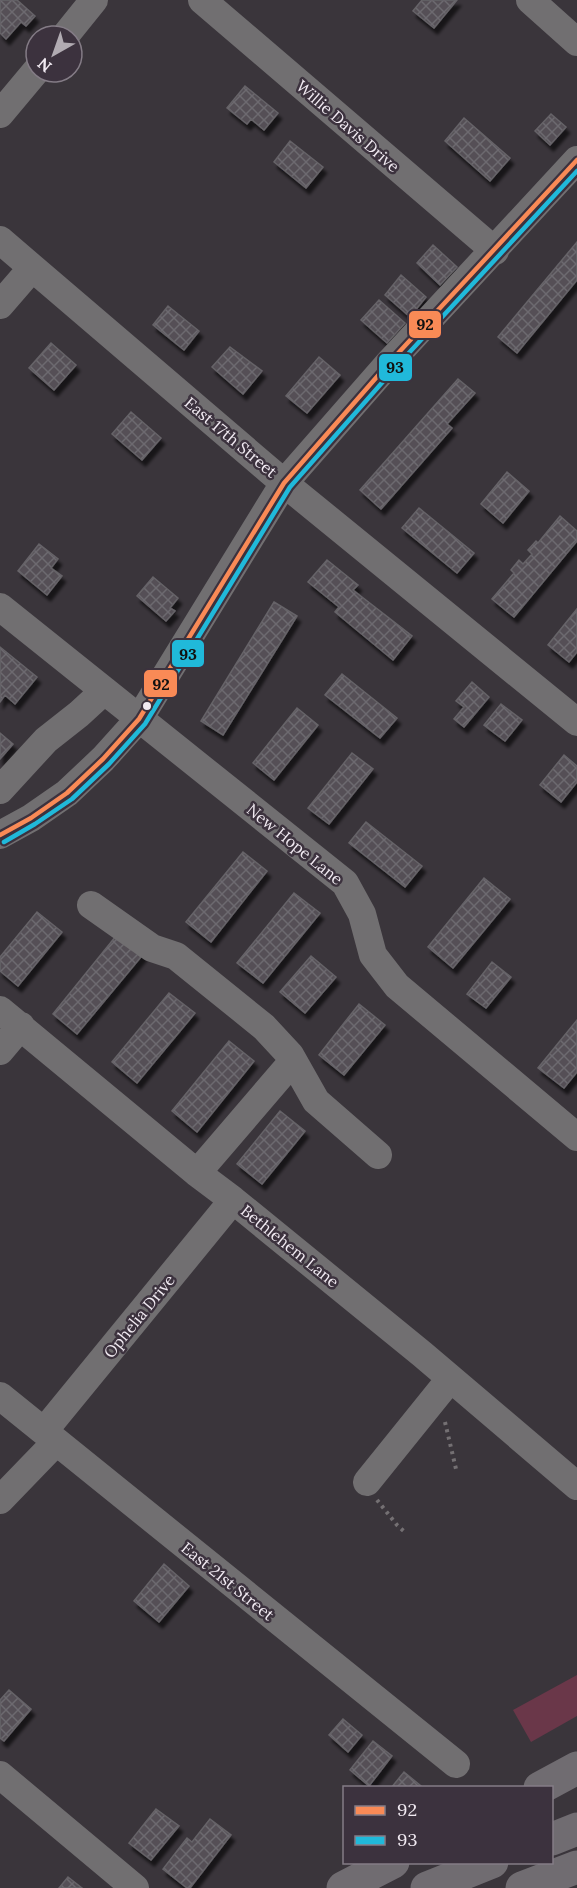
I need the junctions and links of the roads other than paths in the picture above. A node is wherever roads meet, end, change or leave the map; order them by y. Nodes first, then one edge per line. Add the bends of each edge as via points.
1 (94, 0) edge
2 (201, 0) edge
3 (530, 0) edge
4 (74, 24) edge
5 (577, 42) edge
6 (25, 84) edge
7 (0, 114) edge
8 (576, 163) edge
9 (0, 240) edge
10 (495, 251) junction
11 (32, 268) junction
12 (0, 305) edge
13 (284, 483) junction
14 (0, 607) edge
15 (104, 691) junction
16 (139, 719) junction
17 (577, 722) edge
18 (0, 790) edge
19 (0, 835) edge
20 (91, 905) dead end
21 (10, 1018) edge
22 (0, 1051) edge
23 (293, 1061) junction
24 (576, 1134) edge
25 (378, 1155) dead end
26 (197, 1173) junction
27 (233, 1200) junction
28 (443, 1388) junction
29 (0, 1396) edge
30 (50, 1437) junction
31 (367, 1482) road end
32 (577, 1486) edge
33 (0, 1500) edge
34 (456, 1764) dead end
35 (577, 1768) edge
36 (0, 1776) edge
37 (544, 1786) edge
38 (577, 1829) edge
39 (553, 1839) edge
40 (391, 1864) edge
41 (489, 1864) edge
42 (577, 1866) edge
43 (135, 1888) edge
44 (343, 1888) edge
45 (427, 1888) edge
46 (522, 1888) edge

1 - 4 street
2 - 10 street, Willie Davis Drive
3 - 5 street
6 - 7 street
8 - 10 street
9 - 11 street, East 17th Street
10 - 13 street via 389,363
11 - 12 street
11 - 13 street, East 17th Street
13 - 16 street
13 - 17 street, East 17th Street
14 - 15 street, New Hope Lane
15 - 16 street, New Hope Lane
15 - 18 street via 46,740
16 - 19 street via 67,793
16 - 24 street, New Hope Lane via 345,883 363,914 373,955 397,986
20 - 23 street via 152,948 176,956 264,1028
21 - 22 street
21 - 26 street, Bethlehem Lane
23 - 25 street via 316,1101
23 - 26 street
26 - 27 street, Bethlehem Lane
27 - 28 street, Bethlehem Lane
27 - 30 street, Ophelia Drive
28 - 31 street
28 - 32 street, Bethlehem Lane
29 - 30 street, East 21st Street
30 - 33 street, Ophelia Drive
30 - 34 street, East 21st Street
35 - 37 highway
36 - 43 street
38 - 39 highway
40 - 44 highway
41 - 45 highway
42 - 46 highway

